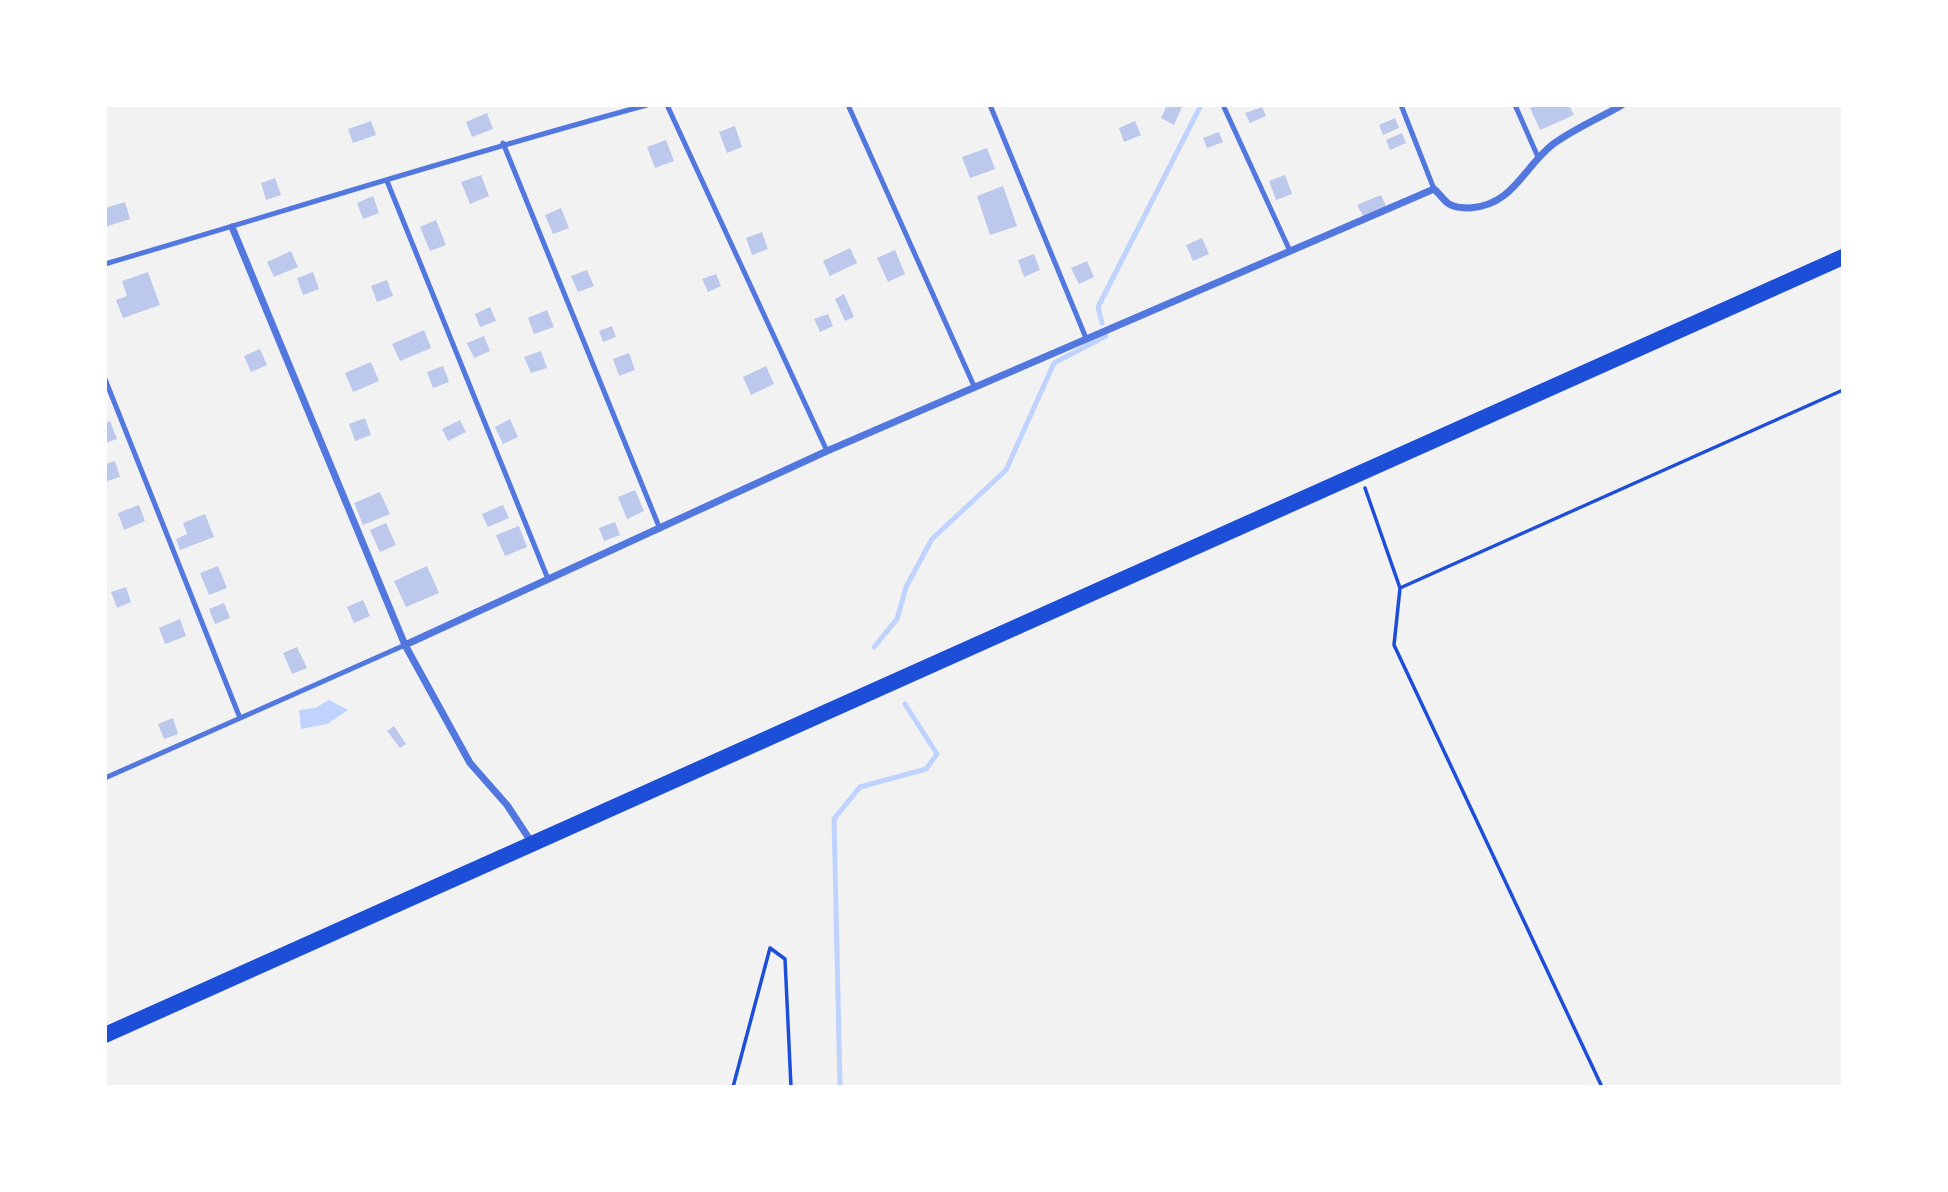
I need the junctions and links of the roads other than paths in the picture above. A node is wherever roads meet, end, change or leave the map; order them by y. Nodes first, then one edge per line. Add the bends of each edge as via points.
1 (647, 105) edge
2 (667, 105) edge
3 (848, 105) edge
4 (990, 105) edge
5 (1223, 105) edge
6 (1401, 105) edge
7 (1515, 105) edge
8 (1622, 105) edge
9 (503, 143) junction
10 (1538, 157) junction
11 (387, 181) junction
12 (1434, 188) junction
13 (232, 227) junction
14 (1290, 251) junction
15 (1843, 257) edge
16 (105, 264) edge
17 (1086, 338) junction
18 (105, 379) edge
19 (974, 386) junction
20 (827, 451) junction
21 (660, 529) junction
22 (548, 579) junction
23 (405, 645) junction
24 (240, 718) junction
25 (105, 778) edge
26 (533, 844) junction
27 (105, 1035) edge

1 - 9 lane
2 - 20 lane
3 - 19 lane
4 - 17 lane
5 - 14 lane
6 - 12 lane
7 - 10 lane
8 - 10 street
9 - 11 lane
9 - 21 lane
10 - 12 street via 1522,181 1484,207 1450,205
11 - 13 lane
11 - 22 lane
12 - 14 street
13 - 16 lane
13 - 23 street
14 - 17 street
15 - 26 main road
17 - 19 street
18 - 24 lane
19 - 20 street
20 - 21 street
21 - 22 street
22 - 23 street
23 - 24 lane
23 - 26 street via 470,763
24 - 25 lane
26 - 27 main road

